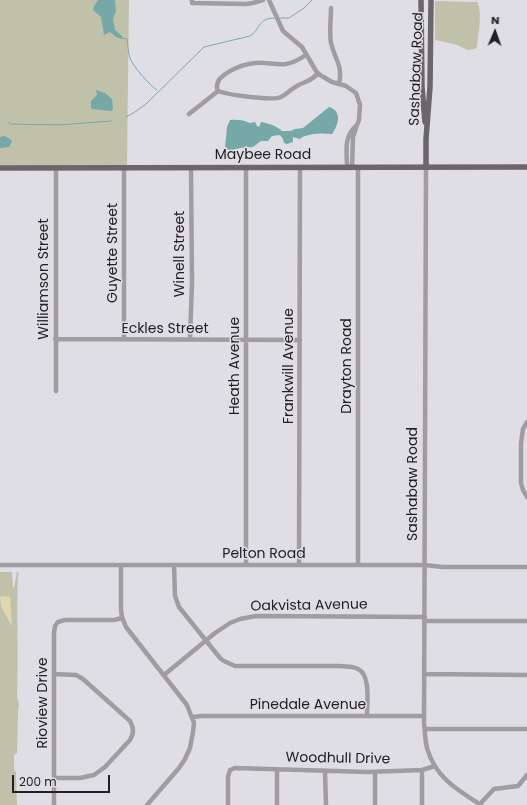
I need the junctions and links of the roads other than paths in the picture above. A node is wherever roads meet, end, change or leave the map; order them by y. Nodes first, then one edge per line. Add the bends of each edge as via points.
1 (263, 0) edge
2 (269, 0) edge
3 (421, 0) edge
4 (431, 0) edge
5 (192, 2) edge
6 (202, 2) edge
7 (228, 2) edge
8 (331, 8) dead end
9 (306, 55) junction
10 (422, 68) junction
11 (431, 72) junction
12 (318, 73) junction
13 (339, 84) junction
14 (218, 91) junction
15 (190, 114) dead end
16 (426, 139) junction
17 (246, 167) junction
18 (300, 167) junction
19 (349, 167) junction
20 (358, 167) junction
21 (426, 167) junction
22 (527, 167) edge
23 (0, 168) edge
24 (56, 168) junction
25 (124, 168) junction
26 (191, 168) junction
27 (55, 339) junction
28 (124, 339) junction
29 (190, 340) junction
30 (246, 340) junction
31 (300, 340) junction
32 (56, 391) dead end
33 (527, 422) edge
34 (527, 497) edge
35 (0, 565) edge
36 (121, 565) junction
37 (174, 565) junction
38 (246, 565) junction
39 (299, 565) junction
40 (358, 565) junction
41 (425, 565) junction
42 (527, 567) edge
43 (122, 618) junction
44 (425, 619) junction
45 (527, 621) edge
46 (206, 641) junction
47 (54, 674) junction
48 (425, 674) junction
49 (527, 674) edge
50 (164, 675) junction
51 (368, 716) junction
52 (424, 716) junction
53 (193, 717) junction
54 (425, 729) junction
55 (527, 729) edge
56 (435, 766) junction
57 (277, 769) junction
58 (422, 770) junction
59 (325, 771) junction
60 (375, 772) junction
61 (527, 775) edge
62 (54, 778) junction
63 (54, 805) edge
64 (148, 805) edge
65 (228, 805) edge
66 (277, 805) edge
67 (326, 805) edge
68 (375, 805) edge
69 (422, 805) edge
70 (480, 805) edge

1 - 7 street via 253,3
2 - 9 street via 283,31 296,41
3 - 10 main road, Sashabaw Road
4 - 11 main road, Sashabaw Road
5 - 6 street
6 - 7 street
8 - 13 street via 330,36 340,67
9 - 12 street
9 - 14 street via 287,64 257,62 239,67 219,79
10 - 11 main road via 425,75
10 - 16 main road, Sashabaw Road
11 - 16 main road, Sashabaw Road
12 - 13 street
12 - 14 street via 312,80 297,85 276,98
13 - 19 street via 356,93 360,104 360,114 350,142
14 - 15 street
16 - 21 main road, Sashabaw Road
17 - 18 main road, Maybee Road
17 - 26 main road, Maybee Road
17 - 30 street, Heath Avenue
18 - 19 main road, Maybee Road
18 - 31 street, Frankwill Avenue
19 - 20 main road, Maybee Road
20 - 21 main road, Maybee Road
20 - 40 street, Drayton Road
21 - 22 main road, Maybee Road
21 - 41 street, Sashabaw Road
23 - 24 main road, Maybee Road
24 - 25 main road, Maybee Road
24 - 27 street, Williamson Street
25 - 26 main road, Maybee Road
25 - 28 street, Guyette Street
26 - 29 street, Winell Street
27 - 28 street, Eckles Street
27 - 32 street, Williamson Street
28 - 29 street, Eckles Street
29 - 30 street, Eckles Street
30 - 31 street, Eckles Street
30 - 38 street, Heath Avenue
31 - 39 street, Frankwill Avenue
33 - 34 street via 521,443 521,476
35 - 36 street, Pelton Road
36 - 37 street, Pelton Road
36 - 43 street
37 - 38 street, Pelton Road
37 - 46 street via 177,602
38 - 39 street, Pelton Road
39 - 40 street, Pelton Road
40 - 41 street, Pelton Road
41 - 42 street, Pelton Road
41 - 44 street, Sashabaw Road
43 - 47 street, Rioview Drive via 58,622 55,626
43 - 50 street via 126,627
44 - 45 street, Oakvista Avenue
44 - 46 street, Oakvista Avenue via 256,616 230,623
44 - 48 street, Sashabaw Road
46 - 50 street, Oakvista Avenue
46 - 51 street via 220,658 235,666 357,668 366,677
47 - 62 street, Rioview Drive
47 - 62 street via 76,675 83,679 130,721 133,735 100,772 80,778
48 - 49 street
48 - 52 street, Sashabaw Road
50 - 53 street via 187,704
51 - 52 street, Pinedale Avenue
51 - 53 street, Pinedale Avenue
52 - 54 street, Sashabaw Road
53 - 64 street via 190,748 185,759
54 - 55 street
54 - 56 street, Sashabaw Road via 427,747
56 - 58 street, Woodhull Drive
56 - 70 street, Sashabaw Road via 451,785
57 - 59 street, Woodhull Drive
57 - 65 street, Woodhull Drive via 230,770
57 - 66 street
58 - 60 street, Woodhull Drive
58 - 69 street
59 - 60 street, Woodhull Drive
59 - 67 street
60 - 68 street
61 - 70 street via 518,786 494,788
62 - 63 street, Rioview Drive

